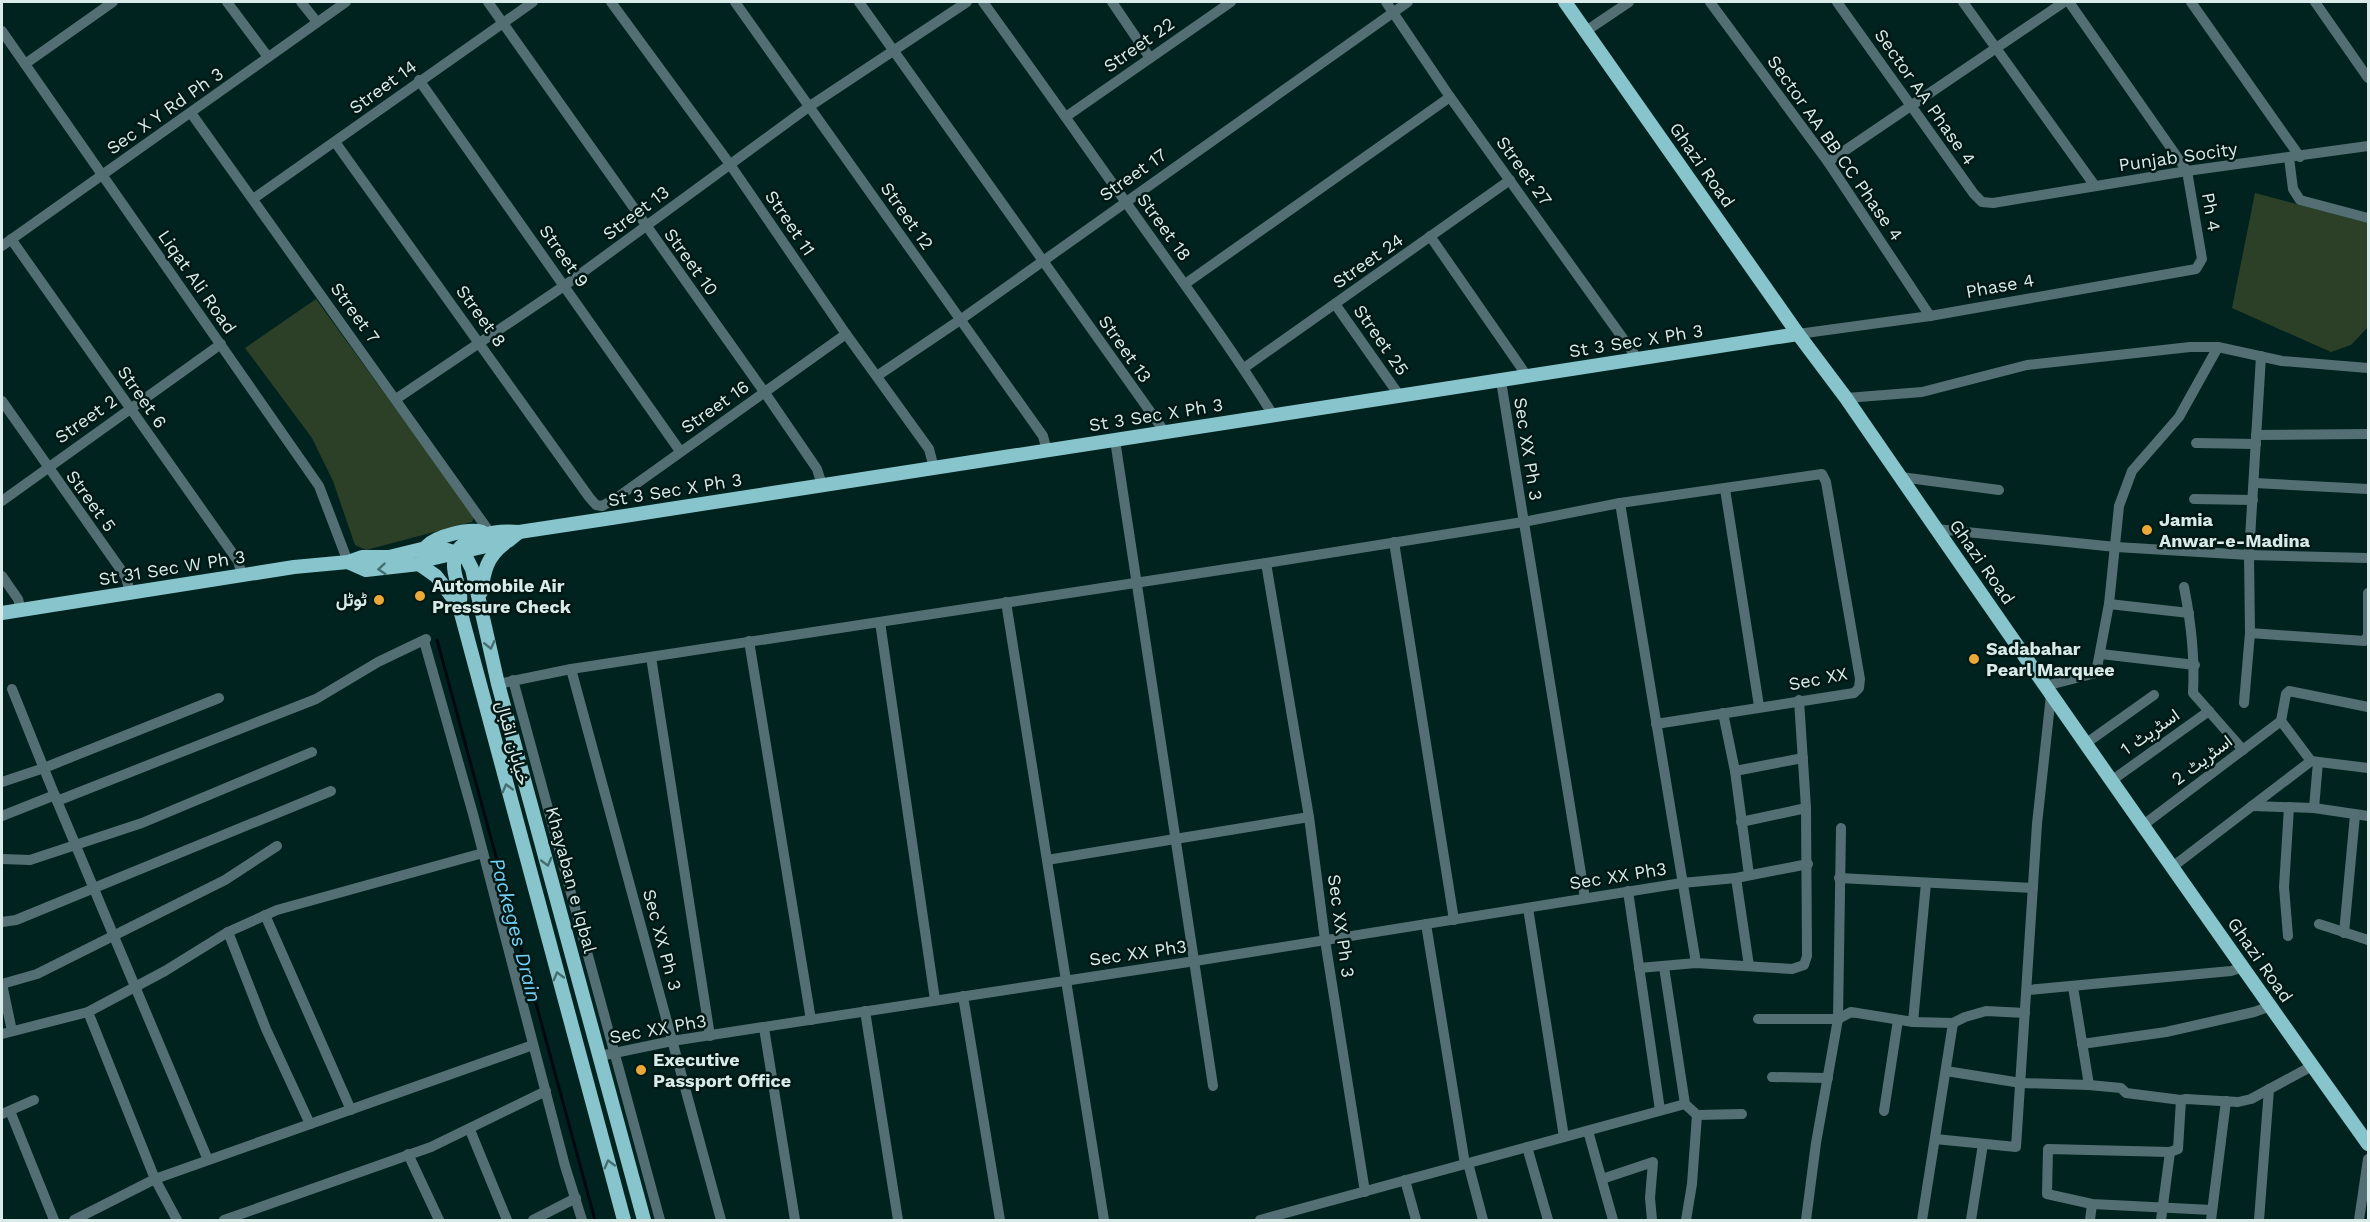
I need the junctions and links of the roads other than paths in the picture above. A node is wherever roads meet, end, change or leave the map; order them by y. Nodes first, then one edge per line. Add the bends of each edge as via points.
1 (113, 2) edge
2 (227, 2) edge
3 (301, 2) edge
4 (346, 2) edge
5 (488, 2) edge
6 (533, 2) edge
7 (611, 2) edge
8 (735, 2) edge
9 (859, 2) edge
10 (967, 2) edge
11 (983, 2) edge
12 (1112, 2) edge
13 (1231, 2) edge
14 (1386, 2) edge
15 (1408, 2) edge
16 (1565, 2) edge
17 (1629, 2) edge
18 (1710, 2) edge
19 (1837, 2) edge
20 (1963, 2) edge
21 (2067, 2) edge
22 (2191, 2) edge
23 (2315, 2) edge
24 (1394, 12) junction
25 (317, 22) junction
26 (502, 23) junction
27 (2, 31) edge
28 (1586, 31) junction
29 (1997, 47) junction
30 (894, 50) junction
31 (268, 57) junction
32 (1150, 58) junction
33 (25, 64) junction
34 (2368, 78) edge
35 (419, 80) junction
36 (1450, 97) junction
37 (1911, 105) junction
38 (810, 106) junction
39 (191, 113) junction
40 (1067, 116) junction
41 (335, 142) junction
42 (2368, 146) edge
43 (2294, 158) junction
44 (1828, 162) junction
45 (729, 163) junction
46 (2187, 171) junction
47 (102, 175) junction
48 (1510, 180) junction
49 (2095, 186) junction
50 (253, 199) junction
51 (1125, 201) junction
52 (1993, 203) joint
53 (2368, 218) edge
54 (646, 226) junction
55 (1430, 236) junction
56 (6, 242) edge
57 (2202, 259) joint
58 (1042, 260) junction
59 (1185, 284) junction
60 (564, 286) junction
61 (1335, 304) junction
62 (1930, 315) junction
63 (960, 320) junction
64 (846, 334) junction
65 (1798, 334) junction
66 (481, 343) junction
67 (221, 344) junction
68 (2218, 347) junction
69 (2261, 356) junction
70 (1637, 358) junction
71 (1244, 368) junction
72 (2368, 368) edge
73 (877, 376) junction
74 (1527, 376) junction
75 (1501, 381) junction
76 (765, 393) junction
77 (1399, 395) junction
78 (1846, 398) junction
79 (396, 399) junction
80 (2, 401) edge
81 (130, 408) junction
82 (1273, 415) junction
83 (1164, 432) junction
84 (2368, 434) edge
85 (1115, 440) junction
86 (2256, 440) junction
87 (2196, 443) dead end
88 (681, 451) junction
89 (1047, 451) junction
90 (46, 467) junction
91 (934, 468) junction
92 (1901, 477) junction
93 (2255, 483) junction
94 (822, 485) junction
95 (1725, 489) junction
96 (2368, 489) edge
97 (2000, 490) dead end
98 (2194, 499) dead end
99 (2253, 500) junction
100 (2, 501) edge
101 (1620, 503) junction
102 (604, 513) junction
103 (1523, 522) junction
104 (1936, 529) junction
105 (490, 534) junction
106 (514, 536) junction
107 (1394, 542) junction
108 (426, 548) junction
109 (2116, 548) junction
110 (457, 553) junction
111 (2249, 555) junction
112 (2368, 558) edge
113 (348, 562) junction
114 (1266, 563) junction
115 (418, 564) junction
116 (242, 575) junction
117 (2, 576) edge
118 (1137, 582) junction
119 (2184, 587) dead end
120 (130, 593) junction
121 (2368, 593) edge
122 (479, 599) junction
123 (1006, 602) junction
124 (2109, 604) junction
125 (459, 606) junction
126 (21, 610) junction
127 (2, 613) edge
128 (2189, 613) junction
129 (880, 622) junction
130 (2250, 633) junction
131 (749, 641) junction
132 (2101, 654) junction
133 (651, 657) junction
134 (2195, 665) junction
135 (571, 669) junction
136 (513, 680) junction
137 (498, 684) junction
138 (12, 689) dead end
139 (2048, 690) junction
140 (2154, 695) dead end
141 (219, 698) dead end
142 (1799, 700) junction
143 (2244, 704) dead end
144 (1759, 706) junction
145 (2368, 707) edge
146 (2209, 711) junction
147 (1723, 713) junction
148 (2282, 721) junction
149 (1656, 724) junction
150 (2085, 744) junction
151 (2243, 750) junction
152 (312, 752) dead end
153 (1803, 758) junction
154 (2314, 762) junction
155 (44, 768) junction
156 (2368, 768) edge
157 (1735, 771) junction
158 (2111, 781) junction
159 (2, 782) edge
160 (331, 791) dead end
161 (56, 798) junction
162 (2252, 806) junction
163 (2289, 807) junction
164 (1806, 808) junction
165 (2314, 808) junction
166 (2355, 815) junction
167 (2, 816) edge
168 (2368, 816) edge
169 (1309, 817) junction
170 (1741, 822) junction
171 (2142, 826) junction
172 (1841, 828) dead end
173 (1176, 840) junction
174 (75, 844) junction
175 (277, 846) dead end
176 (483, 853) junction
177 (2, 859) edge
178 (1047, 860) junction
179 (1808, 864) junction
180 (2171, 868) junction
181 (1749, 875) junction
182 (1736, 878) junction
183 (1839, 878) junction
184 (1682, 882) junction
185 (1926, 883) junction
186 (93, 888) junction
187 (2033, 888) junction
188 (1628, 891) junction
189 (1585, 898) junction
190 (1528, 908) junction
191 (265, 915) junction
192 (1454, 920) junction
193 (2, 922) edge
194 (1426, 924) junction
195 (2319, 924) dead end
196 (228, 932) junction
197 (2344, 933) junction
198 (113, 936) junction
199 (2288, 936) dead end
200 (1325, 940) junction
201 (2368, 940) edge
202 (1195, 961) junction
203 (1696, 963) junction
204 (1749, 966) junction
205 (1664, 967) junction
206 (2244, 967) junction
207 (1639, 968) junction
208 (1065, 980) junction
209 (2, 984) edge
210 (2073, 987) junction
211 (135, 988) junction
212 (2028, 990) junction
213 (963, 996) junction
214 (935, 1000) junction
215 (2271, 1006) junction
216 (865, 1011) junction
217 (88, 1012) junction
218 (2025, 1013) junction
219 (1758, 1019) dead end
220 (1838, 1019) junction
221 (811, 1020) junction
222 (1898, 1020) junction
223 (1913, 1022) junction
224 (1953, 1023) junction
225 (764, 1028) junction
226 (7, 1033) edge
227 (710, 1036) junction
228 (672, 1041) junction
229 (2082, 1044) junction
230 (533, 1045) junction
231 (615, 1052) junction
232 (600, 1056) junction
233 (2312, 1066) junction
234 (1946, 1071) junction
235 (1772, 1077) dead end
236 (1828, 1078) junction
237 (2021, 1083) junction
238 (2089, 1085) junction
239 (1213, 1086) dead end
240 (2269, 1089) junction
241 (546, 1091) junction
242 (34, 1101) dead end
243 (2181, 1101) junction
244 (2226, 1101) junction
245 (1685, 1104) junction
246 (351, 1110) junction
247 (1660, 1110) junction
248 (1884, 1111) dead end
249 (6, 1113) edge
250 (1742, 1114) dead end
251 (1697, 1115) junction
252 (310, 1124) junction
253 (470, 1130) junction
254 (1588, 1131) junction
255 (2366, 1135) edge
256 (1564, 1137) junction
257 (1935, 1139) junction
258 (1983, 1144) junction
259 (1527, 1147) junction
260 (2170, 1152) junction
261 (408, 1154) junction
262 (208, 1160) junction
263 (2368, 1160) edge
264 (1467, 1163) junction
265 (155, 1179) junction
266 (1602, 1179) junction
267 (1405, 1180) junction
268 (634, 1184) junction
269 (615, 1189) junction
270 (1365, 1192) junction
271 (576, 1198) junction
272 (2092, 1204) junction
273 (2163, 1207) junction
274 (2211, 1215) edge
275 (236, 1218) edge
276 (54, 1221) edge
277 (74, 1221) edge
278 (177, 1221) edge
279 (224, 1221) edge
280 (439, 1221) edge
281 (507, 1221) edge
282 (533, 1221) edge
283 (582, 1221) edge
284 (624, 1221) edge
285 (644, 1221) edge
286 (660, 1221) edge
287 (721, 1221) edge
288 (795, 1221) edge
289 (898, 1221) edge
290 (1000, 1221) edge
291 (1104, 1221) edge
292 (1260, 1221) edge
293 (1416, 1221) edge
294 (1483, 1221) edge
295 (1548, 1221) edge
296 (1614, 1221) edge
297 (1652, 1221) edge
298 (1686, 1221) edge
299 (1806, 1221) edge
300 (1922, 1221) edge
301 (1971, 1221) edge
302 (2090, 1221) edge
303 (2161, 1221) edge
304 (2259, 1221) edge
305 (2359, 1221) edge

1 - 33 street
2 - 31 street
3 - 25 street
4 - 25 street, Sec X Y Rd Ph 3
5 - 26 street, Street 10
6 - 26 street, Street 14
7 - 45 street, Street 11
8 - 38 street, Street 12
9 - 30 street, Street 13
10 - 30 street, Street 13
11 - 40 street, Street 18
12 - 32 street
13 - 32 street, Street 22
14 - 24 street, Street 27
15 - 24 street, Street 17
16 - 28 main road, Ghazi Road
17 - 28 street
18 - 44 street, Sector AA BB CC Phase 4
19 - 37 street, Sector AA Phase 4
20 - 29 street
21 - 29 street
21 - 46 street
22 - 43 street
23 - 34 street
24 - 36 street, Street 27
24 - 51 street, Street 17
25 - 31 street, Sec X Y Rd Ph 3
26 - 35 street, Street 14
26 - 54 street, Street 10
27 - 33 street, Liqat Ali Road
28 - 65 main road, Ghazi Road
29 - 37 street
29 - 49 street
30 - 38 street, Street 13
30 - 58 street, Street 13
31 - 39 street, Sec X Y Rd Ph 3
32 - 40 street, Street 22
33 - 47 street, Liqat Ali Road
35 - 41 street, Street 14
35 - 60 street, Street 9
36 - 48 street, Street 27
36 - 59 street
37 - 44 street
37 - 52 street, Sector AA Phase 4 via 1974,194 1982,202
38 - 45 street, Street 13
38 - 63 street, Street 12
39 - 47 street, Sec X Y Rd Ph 3
39 - 50 street, Street 7
40 - 51 street, Street 18
41 - 50 street, Street 14
41 - 66 street, Street 8
42 - 43 street, Punjab Socity
43 - 46 street, Punjab Socity
43 - 53 street via 2293,189 2300,200
44 - 62 street, Sector AA BB CC Phase 4
45 - 54 street, Street 13
45 - 64 street, Street 11
46 - 49 street, Punjab Socity
46 - 57 street, Ph 4
47 - 56 street, Sec X Y Rd Ph 3
47 - 67 street, Liqat Ali Road
48 - 55 street, Street 24
48 - 70 street, Street 27
49 - 52 street, Punjab Socity
50 - 79 street, Street 7
51 - 58 street, Street 17
51 - 59 street, Street 18
54 - 60 street, Street 13
54 - 76 street, Street 10
55 - 61 street, Street 24
55 - 74 street
56 - 81 street, Street 6
57 - 62 street, Phase 4 via 2196,269
58 - 63 street, Street 17
58 - 83 street, Street 13
59 - 71 street, Street 18
60 - 66 street, Street 13
60 - 88 street, Street 9
61 - 71 street, Street 24
61 - 77 street, Street 25
62 - 65 street, Phase 4
63 - 73 street, Street 17
63 - 89 street, Street 12 via 1043,436
64 - 73 street, Street 11
64 - 76 street, Street 16
65 - 70 main road, St 3 Sec X Ph 3
65 - 78 main road, Ghazi Road
66 - 79 street, Street 13
66 - 102 street, Street 8
67 - 81 street, Street 2
67 - 113 street, Liqat Ali Road via 319,486
68 - 69 street
68 - 78 street via 2057,360 1922,392
68 - 109 street via 2178,417 2133,471 2119,506
69 - 72 street
69 - 86 street
70 - 74 main road, St 3 Sec X Ph 3
71 - 82 street, Street 18
73 - 91 street, Street 11 via 929,449
74 - 75 main road, St 3 Sec X Ph 3
75 - 77 main road, St 3 Sec X Ph 3
75 - 103 street, Sec XX Ph 3
76 - 88 street, Street 16
76 - 94 street, Street 10 via 817,469
77 - 82 main road, St 3 Sec X Ph 3
78 - 92 main road, Ghazi Road
79 - 105 street, Street 7
80 - 90 street, Street 5
81 - 90 street, Street 2
81 - 116 street, Street 6 via 238,561
82 - 83 main road, St 3 Sec X Ph 3
83 - 85 main road, St 3 Sec X Ph 3
84 - 86 street
85 - 89 main road, St 3 Sec X Ph 3
85 - 118 street
86 - 87 street
86 - 93 street
88 - 102 street, Street 16 via 615,499
89 - 91 main road, St 3 Sec X Ph 3
90 - 100 street, Street 2
90 - 120 street, Street 5 via 126,577
91 - 94 main road, St 3 Sec X Ph 3
92 - 97 street
92 - 104 main road, Ghazi Road
93 - 96 street
93 - 99 street
94 - 102 main road, St 3 Sec X Ph 3
95 - 101 street, Sec XX Ph 3
95 - 142 street, Sec XX via 1814,474 1822,474 1826,482 1859,688 1854,693
95 - 144 street
98 - 99 street
99 - 111 street
101 - 103 street, Sec XX Ph 3
101 - 149 street
102 - 106 main road, St 3 Sec X Ph 3
103 - 107 street, Sec XX Ph 3
103 - 189 street, Sec XX Ph 3
104 - 109 street
104 - 139 main road, Ghazi Road
105 - 106 main road, St 3 Sec X Ph 3 via 507,531
105 - 108 main road via 466,532 433,540
105 - 110 main road, St 3 Sec X Ph 3 via 465,542
106 - 110 main road, St 3 Sec X Ph 3
106 - 122 main road via 488,561
107 - 114 street, Sec XX Ph 3
107 - 192 street
108 - 110 main road, St 31 Sec W Ph 3 via 437,546
108 - 113 main road, St 31 Sec W Ph 3
109 - 111 street
109 - 124 street
110 - 115 main road, St 31 Sec W Ph 3
110 - 122 main road, Khayaban e Iqbal via 470,564
110 - 125 main road, خیابان اقبال via 454,566
111 - 112 street
111 - 130 street
115 -> 113 main road, St 31 Sec W Ph 3 via 366,570
113 - 116 main road, St 31 Sec W Ph 3
114 - 118 street, Sec XX Ph 3
114 - 169 street, Sec XX Ph 3
115 - 125 main road via 443,583
116 - 120 main road, St 31 Sec W Ph 3
117 - 126 street
118 - 123 street, Sec XX Ph 3
118 - 173 street
119 - 128 street
120 - 126 main road, St 31 Sec W Ph 3
121 - 130 street via 2365,641
122 -> 137 main road, Khayaban e Iqbal
123 - 129 street, Sec XX Ph 3
123 - 178 street
124 - 128 street
124 - 132 street
269 -> 125 main road, خیابان اقبال
126 - 127 main road, St 31 Sec W Ph 3
128 - 134 street
129 - 131 street, Sec XX Ph 3
129 - 214 street
130 - 143 street
131 - 133 street, Sec XX Ph 3
131 - 221 street
132 - 134 street
132 - 139 street via 2096,674
133 - 135 street, Sec XX Ph 3
133 - 227 street, Sec XX Ph 3
134 - 146 street via 2193,693
135 - 136 street, Sec XX Ph 3
135 - 228 street, Sec XX Ph 3
136 - 137 street, Sec XX Ph 3
136 - 231 street
137 -> 232 main road, Khayaban e Iqbal
138 - 155 street
139 - 150 main road, Ghazi Road
139 - 187 street
140 - 150 street
141 - 155 street
142 - 144 street, Sec XX
142 - 153 street
144 - 147 street, Sec XX
145 - 148 street via 2289,691 2284,698
146 - 151 street
146 - 158 street, اسٹریٹ 1
147 - 149 street, Sec XX
147 - 157 street
148 - 151 street, اسٹریٹ 2
148 - 154 street
149 - 184 street
150 - 158 main road, Ghazi Road
151 - 171 street, اسٹریٹ 2
152 - 174 street via 141,823
153 - 157 street
153 - 164 street
154 - 156 street
154 - 162 street
154 - 165 street
155 - 159 street
155 - 161 street
157 - 170 street
158 - 171 main road, Ghazi Road
160 - 186 street
161 - 167 street
161 - 174 street
161 - 176 street via 316,699 378,662 425,640
162 - 163 street
162 - 180 street
163 - 165 street
163 - 199 street via 2284,879
164 - 170 street
164 - 179 street
165 - 166 street
166 - 168 street
166 - 197 street
169 - 173 street
169 - 200 street, Sec XX Ph 3
170 - 181 street
171 - 180 main road, Ghazi Road
172 - 183 street
173 - 178 street
173 - 202 street
174 - 177 street via 30,860
174 - 186 street
175 - 198 street via 225,880
176 - 191 street
176 - 230 street
178 - 208 street
179 - 181 street, Sec XX Ph3
179 - 204 street via 1804,965 1792,969
180 - 206 main road, Ghazi Road
181 - 182 street, Sec XX Ph3
182 - 184 street, Sec XX Ph3
182 - 204 street
183 - 185 street
183 - 220 street
184 - 188 street, Sec XX Ph3
184 - 203 street
185 - 187 street
185 - 223 street
186 - 193 street via 16,920
186 - 198 street
187 - 212 street
188 - 189 street, Sec XX Ph3
188 - 207 street
189 - 190 street, Sec XX Ph3
190 - 192 street, Sec XX Ph3
190 - 256 street
191 - 196 street
191 - 246 street
192 - 194 street, Sec XX Ph3
194 - 200 street, Sec XX Ph3
194 - 264 street
195 - 197 street
196 - 211 street
196 - 252 street via 266,1029
197 - 201 street
198 - 209 street via 37,974
198 - 211 street
200 - 202 street, Sec XX Ph3
200 - 270 street, Sec XX Ph 3
202 - 208 street, Sec XX Ph3
202 - 239 street
203 - 204 street
203 - 205 street
205 - 207 street
205 - 245 street
206 - 210 street
206 - 215 main road, Ghazi Road
207 - 247 street
208 - 213 street, Sec XX Ph3
208 - 291 street
209 - 226 street
210 - 212 street
210 - 229 street
211 - 217 street
211 - 262 street
212 - 218 street
213 - 214 street, Sec XX Ph3
213 - 290 street
214 - 216 street, Sec XX Ph3
215 - 229 street via 2166,1032
215 - 233 main road, Ghazi Road
216 - 221 street, Sec XX Ph3
216 - 289 street
217 - 226 street
217 - 265 street
218 - 224 street via 1986,1011
218 - 237 street
219 - 220 street
220 - 222 street via 1851,1012
220 - 236 street
221 - 225 street, Sec XX Ph3
222 - 223 street
222 - 248 street
223 - 224 street
224 - 234 street
225 - 227 street, Sec XX Ph3
225 - 288 street
227 - 228 street, Sec XX Ph3
228 - 231 street, Sec XX Ph3
228 - 287 street, Sec XX Ph 3
229 - 238 street
230 - 241 street
230 - 246 street
231 - 232 street, Sec XX Ph3
231 - 286 street
232 - 268 main road, Khayaban e Iqbal
233 - 240 street
233 - 255 main road, Ghazi Road
234 - 237 street
234 - 257 street
235 - 236 street
236 - 299 street
237 - 238 street
237 - 258 street via 2016,1147
238 - 243 street
240 - 244 street via 2238,1102
240 - 304 street
241 - 253 street
241 - 271 street
242 - 249 street
243 - 244 street
243 - 260 street via 2178,1149
244 - 274 street
245 - 247 street
245 - 251 street
246 - 252 street
247 - 254 street
249 - 276 street
250 - 251 street
251 - 298 street
252 - 262 street
253 - 261 street
253 - 281 street
254 - 256 street
254 - 266 street
256 - 259 street
257 - 258 street
257 - 300 street
258 - 301 street
259 - 264 street
259 - 295 street
260 - 272 street via 2048,1149 2047,1194
260 - 273 street
261 - 275 street
261 - 280 street
262 - 265 street
263 - 305 street
264 - 267 street
264 - 294 street
265 - 277 street
265 - 278 street
266 - 296 street
266 - 297 street via 1653,1162
267 - 270 street
267 - 293 street
268 - 269 main road
268 - 285 main road, Khayaban e Iqbal
269 - 284 main road, خیابان اقبال
270 - 292 street
271 - 282 street
271 - 283 street
272 - 273 street
272 - 302 street
273 - 274 street
273 - 303 street
275 - 279 street

